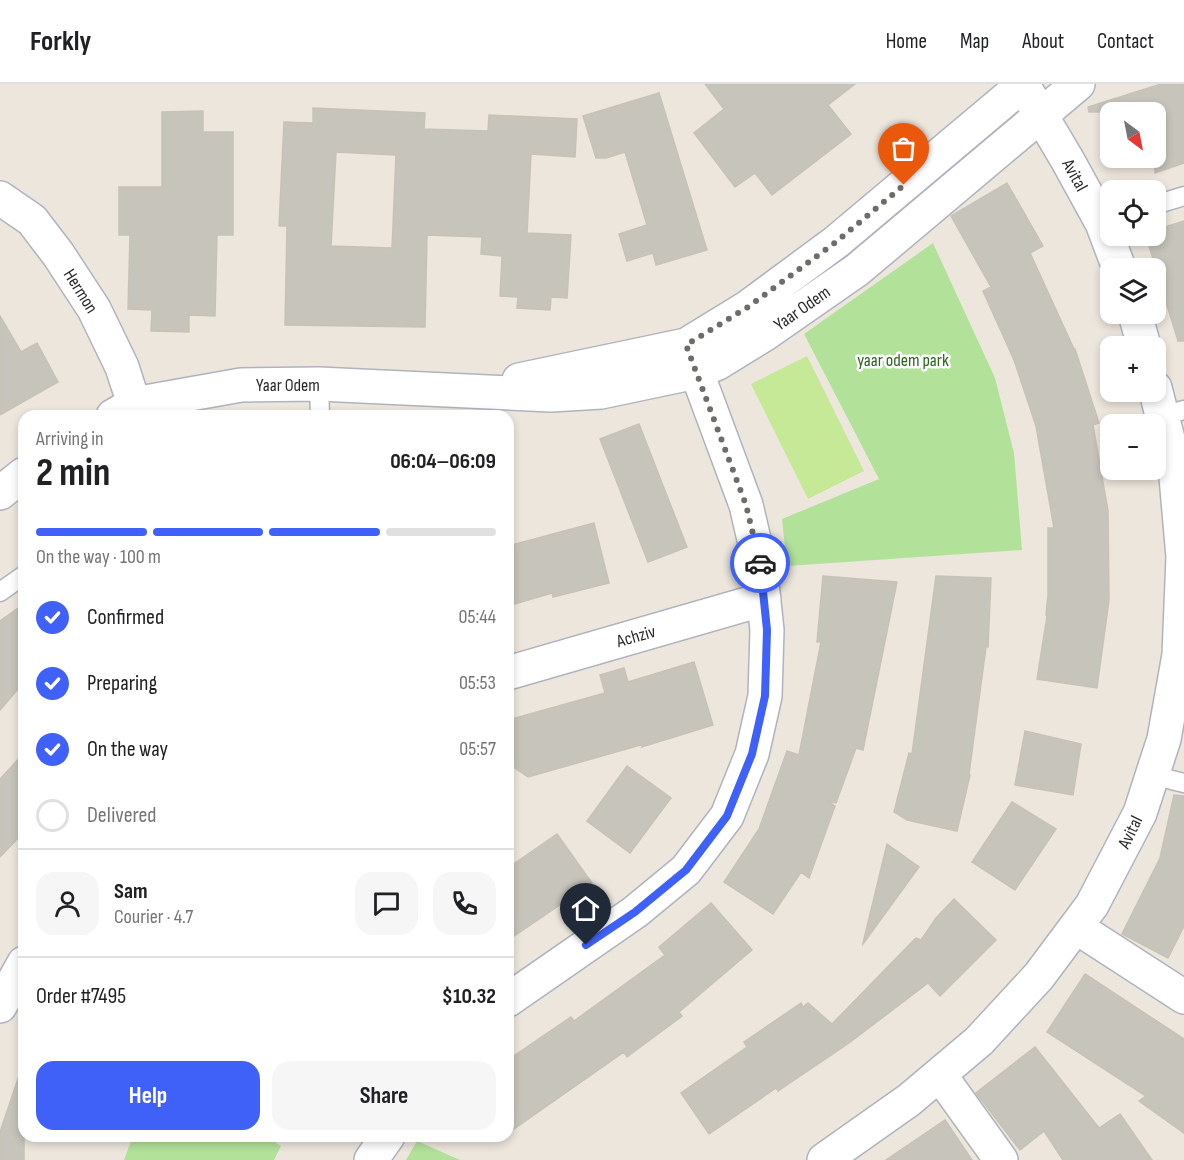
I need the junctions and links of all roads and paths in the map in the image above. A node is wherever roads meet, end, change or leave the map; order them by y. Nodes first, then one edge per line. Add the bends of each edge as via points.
1 (1078, 84) edge
2 (1023, 85) edge
3 (1041, 115) junction
4 (1184, 196) edge
5 (0, 198) edge
6 (1166, 202) edge
7 (1100, 211) edge
8 (691, 358) junction
9 (319, 400) edge
10 (1167, 404) edge
11 (124, 410) edge
12 (18, 479) edge
13 (0, 493) edge
14 (18, 579) edge
15 (0, 592) edge
16 (764, 599) junction
17 (1182, 602) edge
18 (514, 671) edge
19 (1152, 775) junction
20 (1184, 783) edge
21 (1076, 927) junction
22 (18, 974) edge
23 (514, 996) edge
24 (1184, 997) edge
25 (0, 1006) edge
26 (940, 1075) junction
27 (384, 1142) edge
28 (371, 1160) edge
29 (824, 1160) edge
30 (1001, 1160) edge

1 - 3 street, Yaar Odem
2 - 3 street, Avital
2 - 8 street, Yaar Odem via 836,242 748,307
3 - 7 street, Avital
3 - 8 street, Yaar Odem via 857,270 718,363
4 - 6 lane
5 - 11 street, Hermon via 32,220 94,309 122,367
8 - 9 street, Yaar Odem via 467,391
8 - 16 street via 746,505
9 - 11 street, Yaar Odem via 241,385
10 - 17 street, Avital via 1183,557
12 - 13 street
14 - 15 lane
16 - 18 street, Achziv
16 - 23 street via 765,696 752,754 727,816 686,870 635,912
17 - 19 street, Avital via 1179,655 1164,739
19 - 20 lane
19 - 21 street, Avital via 1140,813 1092,905
21 - 24 street
21 - 26 street, Avital via 979,1041
22 - 25 street
26 - 29 street, Avital
26 - 30 street
27 - 28 street

